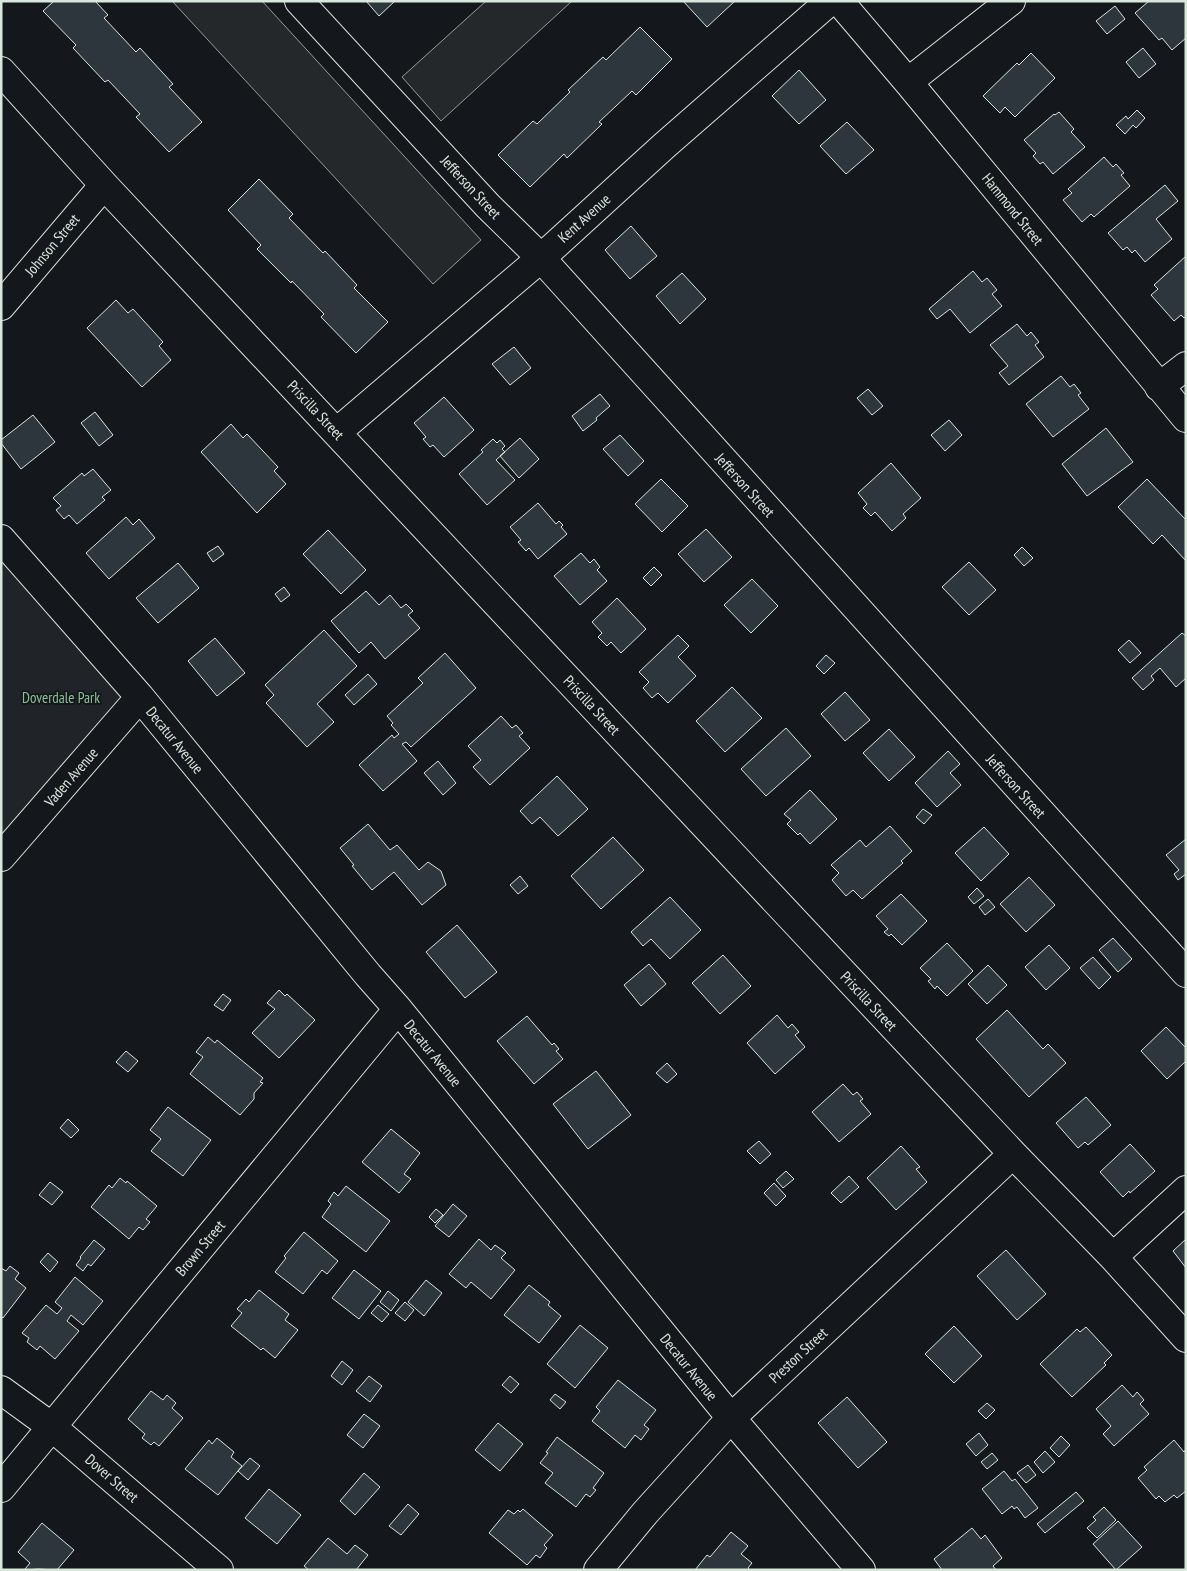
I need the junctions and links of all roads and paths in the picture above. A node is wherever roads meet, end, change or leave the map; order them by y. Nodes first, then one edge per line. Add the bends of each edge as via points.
1 (299, 1) edge
2 (830, 1) edge
3 (840, 1) edge
4 (1011, 1) edge
5 (1, 71) edge
6 (908, 82) junction
7 (104, 185) junction
8 (541, 258) junction
9 (1, 306) edge
10 (1186, 366) edge
11 (1159, 387) junction
12 (1186, 418) edge
13 (337, 432) junction
14 (1, 539) edge
15 (140, 697) junction
16 (1, 856) edge
17 (1186, 973) edge
18 (398, 1009) junction
19 (1013, 1154) junction
20 (1186, 1190) edge
21 (1112, 1257) junction
22 (1186, 1338) edge
23 (1, 1390) edge
24 (731, 1418) junction
25 (52, 1426) junction
26 (1, 1488) edge
27 (219, 1570) edge
28 (598, 1570) edge
29 (861, 1570) edge

1 - 8 street, Jefferson Street via 488,206
2 - 8 street, Kent Avenue
3 - 6 street, Hammond Street
4 - 6 street
5 - 7 street, Priscilla Street
6 - 11 street, Hammond Street
7 - 9 street, Johnson Street
7 - 13 street, Priscilla Street
8 - 13 street, Kent Avenue
8 - 17 street, Jefferson Street
10 - 11 street
11 - 12 street, Hammond Street
13 - 19 street, Priscilla Street
14 - 15 street, Decatur Avenue
15 - 16 street, Vaden Avenue
15 - 18 street, Decatur Avenue
18 - 24 street, Decatur Avenue
18 - 25 street, Brown Street
19 - 21 street, Priscilla Street
19 - 24 street, Preston Street
20 - 21 street
21 - 22 street, Priscilla Street
23 - 25 street, Dover Street
24 - 28 street, Preston Street
24 - 29 street, Decatur Avenue
25 - 26 street, Brown Street
25 - 27 street, Dover Street

